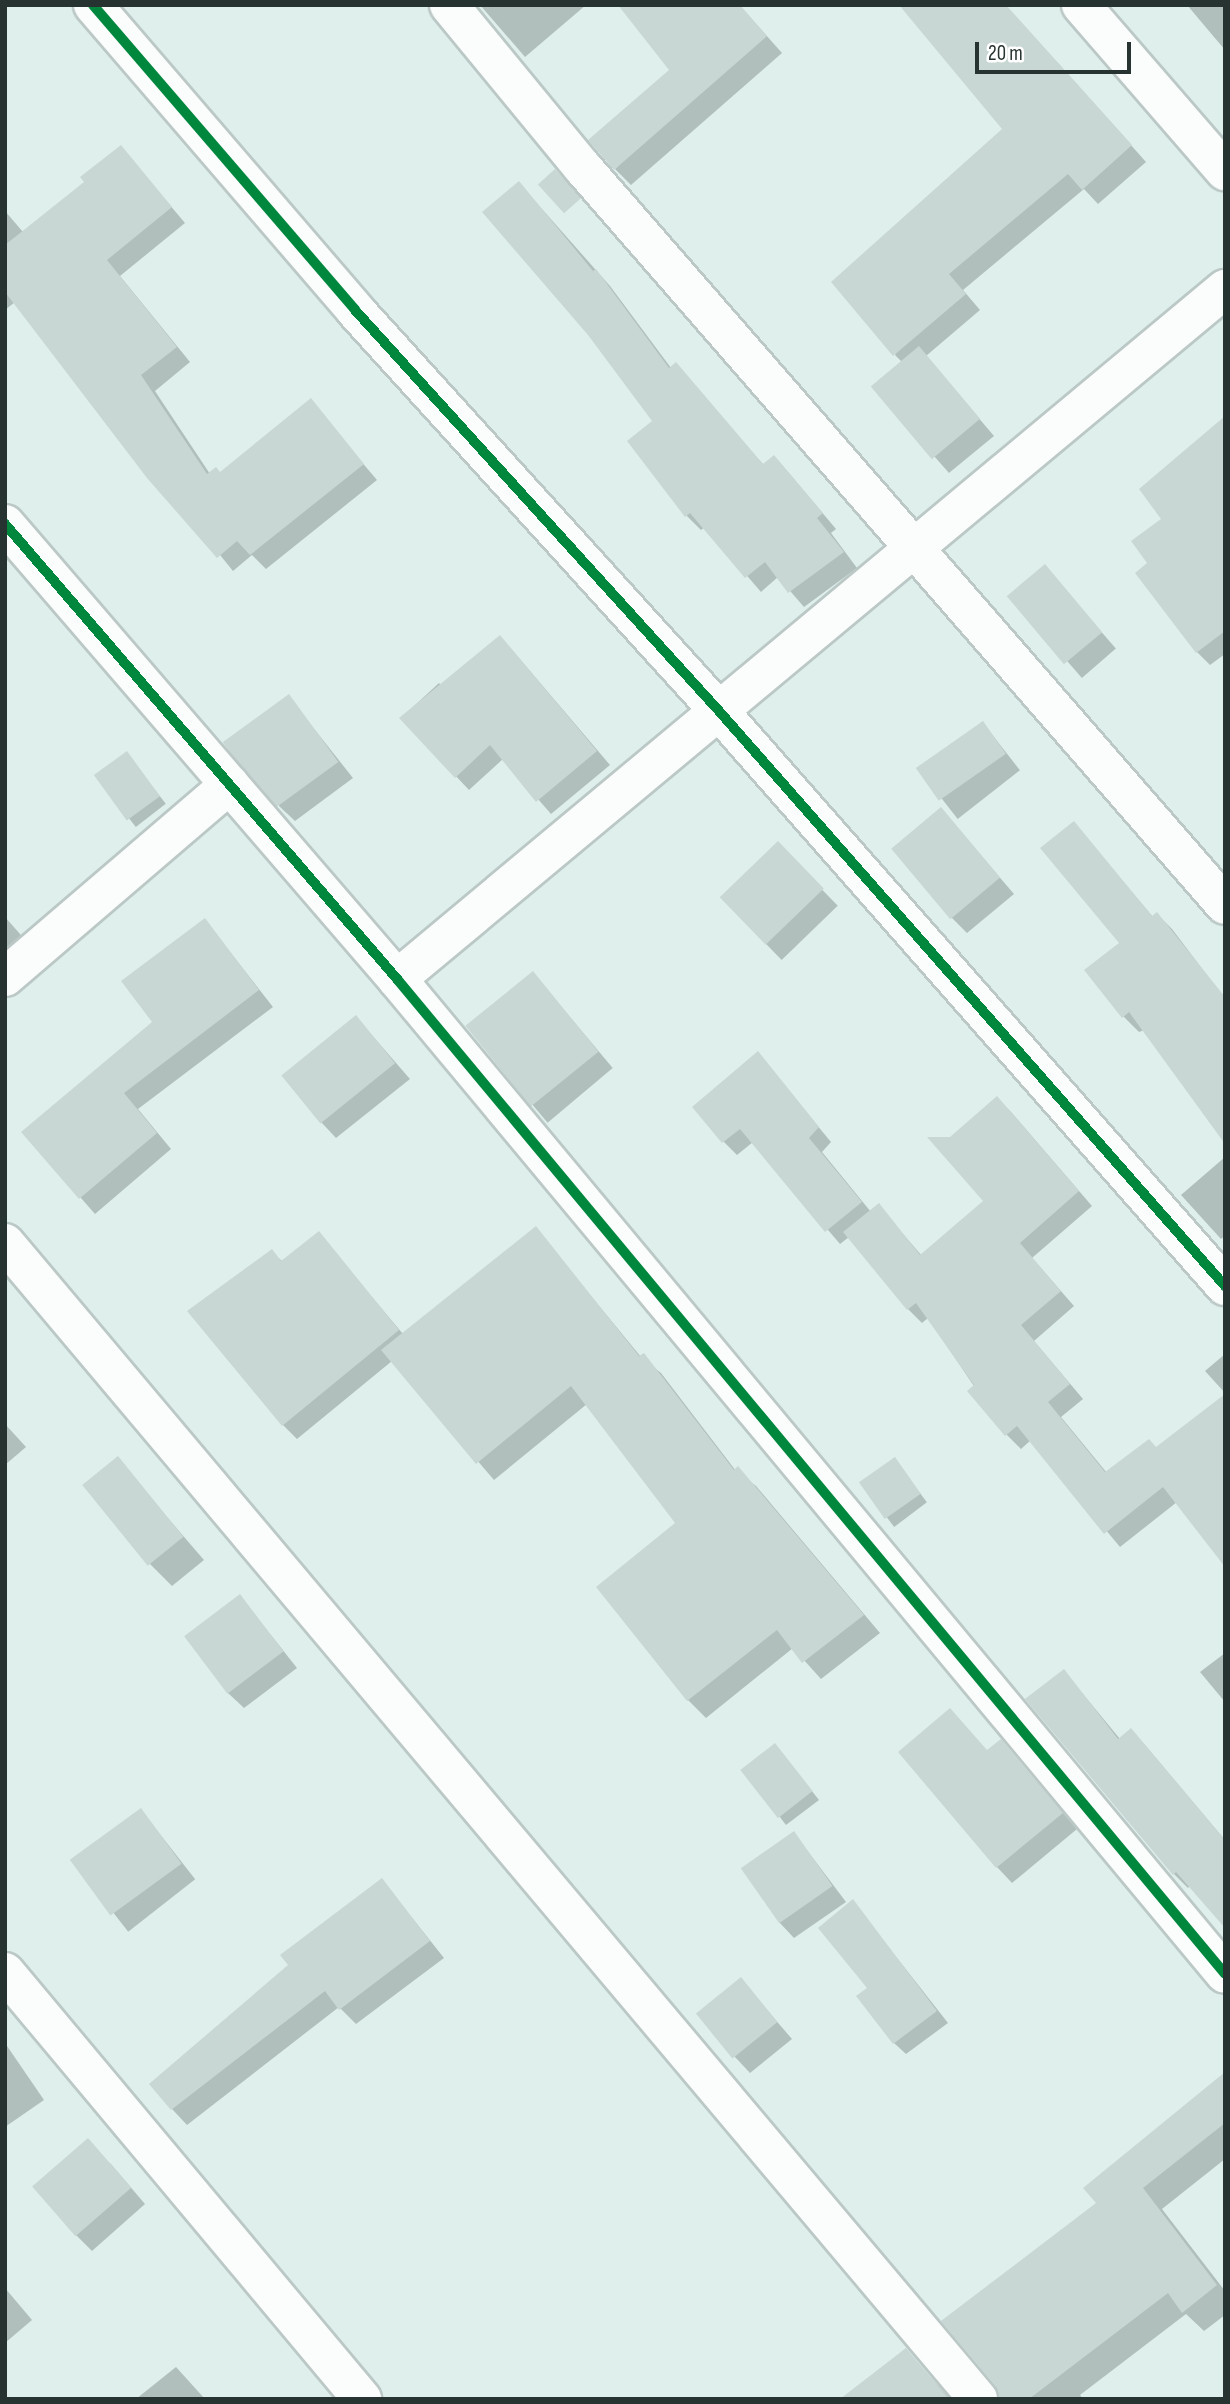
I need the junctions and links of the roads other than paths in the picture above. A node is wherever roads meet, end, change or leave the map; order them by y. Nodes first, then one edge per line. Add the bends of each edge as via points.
1 (93, 5) edge
2 (449, 5) edge
3 (1081, 5) edge
4 (1225, 171) edge
5 (1225, 289) edge
6 (5, 524) edge
7 (914, 549) junction
8 (719, 711) junction
9 (230, 784) junction
10 (1225, 905) edge
11 (5, 976) edge
12 (397, 979) junction
13 (5, 1243) edge
14 (1225, 1286) edge
15 (5, 1972) edge
16 (1225, 1974) edge
17 (362, 2399) edge
18 (978, 2399) edge

1 - 8 street via 355,310
2 - 7 street via 583,168
3 - 4 street
5 - 7 street
6 - 9 street
7 - 8 street
7 - 10 street
8 - 12 street
8 - 14 street
9 - 11 street
9 - 12 street
12 - 16 street
13 - 18 street
15 - 17 street

